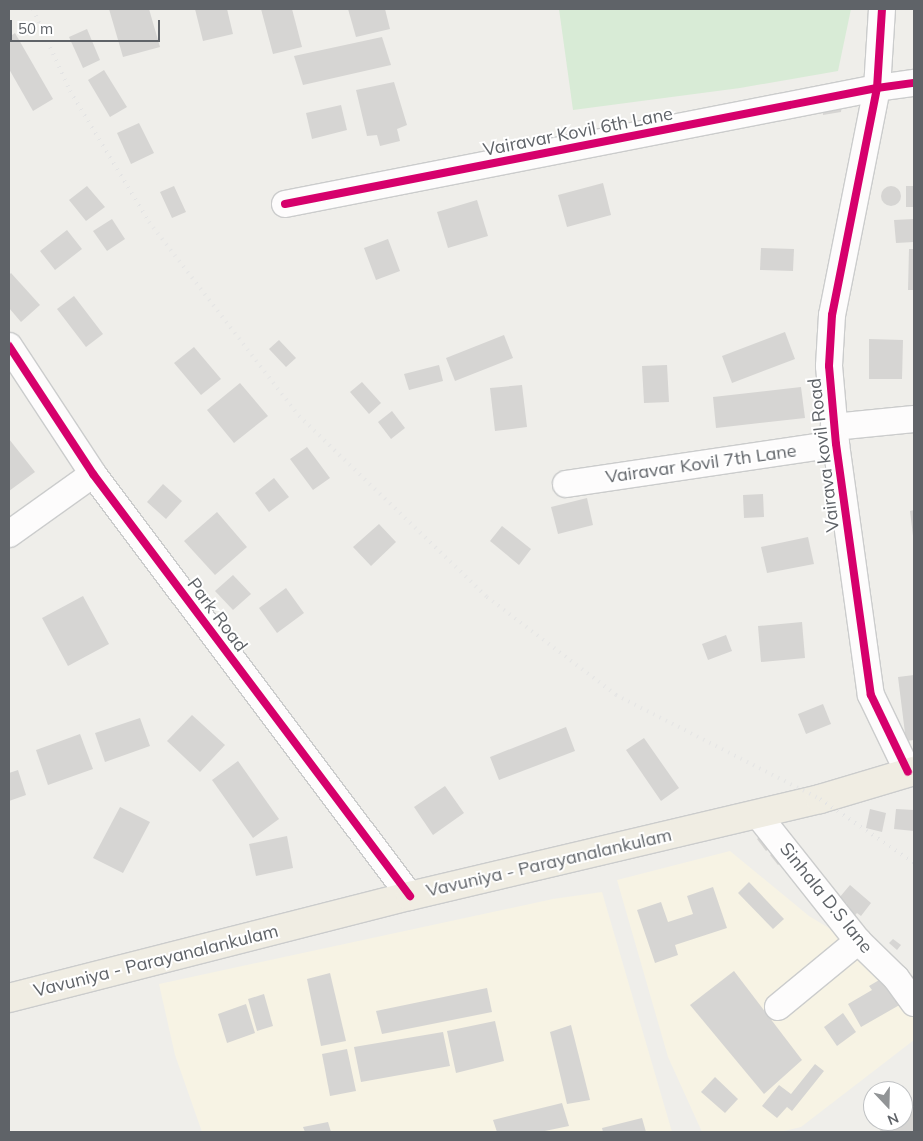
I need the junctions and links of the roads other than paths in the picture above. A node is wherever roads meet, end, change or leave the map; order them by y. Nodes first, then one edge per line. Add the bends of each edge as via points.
1 (882, 9) edge
2 (914, 83) edge
3 (877, 88) junction
4 (285, 204) dead end
5 (9, 346) edge
6 (914, 419) edge
7 (835, 435) junction
8 (92, 474) junction
9 (566, 484) dead end
10 (9, 534) edge
11 (911, 772) edge
12 (758, 814) junction
13 (410, 896) junction
14 (858, 941) junction
15 (9, 998) edge
16 (914, 1003) edge
17 (778, 1007) dead end

1 - 3 street, Vairava kovil Road
2 - 3 street, Vairavar Kovil 6th Lane
3 - 4 street, Vairavar Kovil 6th Lane
3 - 7 street, Vairava kovil Road via 832,315 829,366
5 - 8 street, Park Road
6 - 7 street, Vairavar Kovil 7th Lane
7 - 9 street, Vairavar Kovil 7th Lane
7 - 11 street, Vairava kovil Road via 870,695
8 - 10 street
8 - 13 street, Park Road
11 - 12 highway, Vavuniya - Parayanalankulam
12 - 13 highway, Vavuniya - Parayanalankulam
12 - 14 street, Sinhala D.S lane
13 - 15 highway, Vavuniya - Parayanalankulam
14 - 16 street, Sinhala D.S lane via 896,978
14 - 17 street

